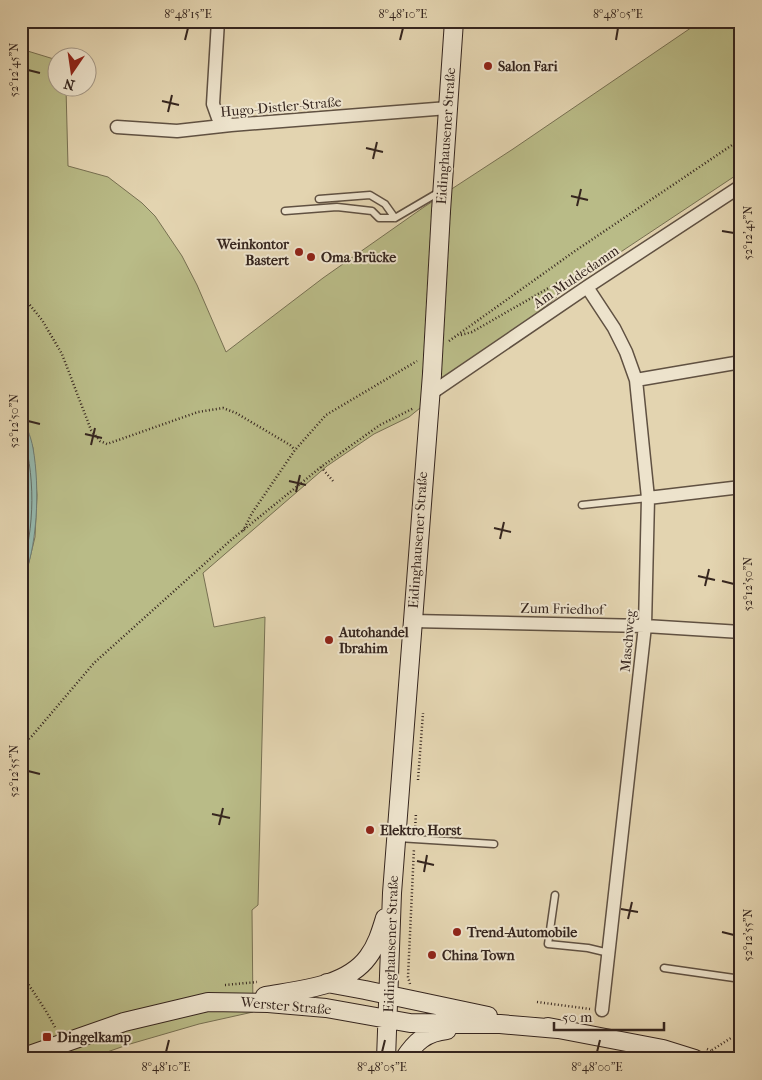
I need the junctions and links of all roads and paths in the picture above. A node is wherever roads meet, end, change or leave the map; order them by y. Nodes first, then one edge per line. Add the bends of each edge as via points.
1 (218, 21) edge
2 (454, 21) edge
3 (448, 108) junction
4 (230, 125) junction
5 (117, 127) dead end
6 (741, 139) edge
7 (741, 186) edge
8 (442, 190) junction
9 (319, 199) dead end
10 (285, 211) dead end
11 (396, 218) junction
12 (587, 287) junction
13 (21, 294) edge
14 (457, 336) junction
15 (449, 342) dead end
16 (425, 357) dead end
17 (741, 362) edge
18 (636, 380) junction
19 (430, 394) junction
20 (296, 450) junction
21 (321, 467) junction
22 (333, 481) dead end
23 (741, 487) edge
24 (648, 498) junction
25 (582, 505) dead end
26 (243, 531) junction
27 (412, 621) junction
28 (646, 626) junction
29 (741, 632) edge
30 (21, 746) edge
31 (416, 810) dead end
32 (396, 838) junction
33 (415, 838) junction
34 (494, 844) dead end
35 (392, 893) junction
36 (555, 895) dead end
37 (609, 953) junction
38 (664, 968) dead end
39 (21, 973) edge
40 (741, 980) edge
41 (327, 984) junction
42 (411, 985) dead end
43 (389, 995) junction
44 (238, 1002) junction
45 (537, 1002) dead end
46 (597, 1010) joint
47 (388, 1019) junction
48 (500, 1024) junction
49 (56, 1029) dead end
50 (558, 1029) junction
51 (731, 1038) dead end
52 (712, 1050) dead end
53 (518, 1056) dead end
54 (21, 1058) edge
55 (386, 1059) edge
56 (404, 1059) edge
57 (540, 1059) edge
58 (695, 1059) edge

1 - 4 street via 213,104 218,118
2 - 3 main road, Eidinghausener Straße
3 - 4 street, Hugo-Distler-Straße
3 - 8 main road, Eidinghausener Straße
4 - 5 street, Hugo-Distler-Straße via 177,131
6 - 14 path via 575,251
7 - 12 street, Am Muldedamm
8 - 11 lane
8 - 19 main road, Eidinghausener Straße, bridge
9 - 11 lane via 370,195 384,204
10 - 11 lane via 337,207 372,211 379,218
12 - 14 path via 559,282 472,332
12 - 18 street, Maschweg via 614,328
12 - 19 street, Am Muldedamm
13 - 20 path via 42,320 62,354 91,430 100,441 107,444 198,412 222,408 236,413
14 - 15 path
16 - 20 path via 326,415
17 - 18 street
18 - 24 street, Maschweg
19 - 21 path via 416,407 380,424
19 - 27 main road, Eidinghausener Straße
20 - 26 path
21 - 22 path
21 - 26 path
23 - 24 street
24 - 25 lane
24 - 28 street, Maschweg
26 - 30 path via 94,663
27 - 28 street, Zum Friedhof
27 - 32 main road, Eidinghausener Straße
28 - 29 street, Zum Friedhof
28 - 37 street, Maschweg
31 - 33 path
32 - 33 lane
32 - 35 main road, Eidinghausener Straße
33 - 34 lane
33 - 42 path via 408,977
35 - 41 main road via 380,935 368,958 357,969
35 - 43 main road, Eidinghausener Straße
36 - 37 lane via 548,944
37 - 46 street, Maschweg
38 - 40 lane
39 - 49 path
41 - 43 main road, Werster Straße
41 - 44 main road
43 - 47 main road, Eidinghausener Straße
43 - 50 main road, Werster Straße
44 - 47 main road, Werster Straße via 326,1008
44 - 54 main road, Werster Straße via 208,1002 124,1022
45 - 46 path
47 - 48 main road, Werster Straße via 410,1023
47 - 55 main road, Eidinghausener Straße
48 - 50 main road, Werster Straße
48 - 56 main road via 437,1031 424,1036
50 - 58 main road, Werster Straße
51 - 52 path
53 - 57 lane

